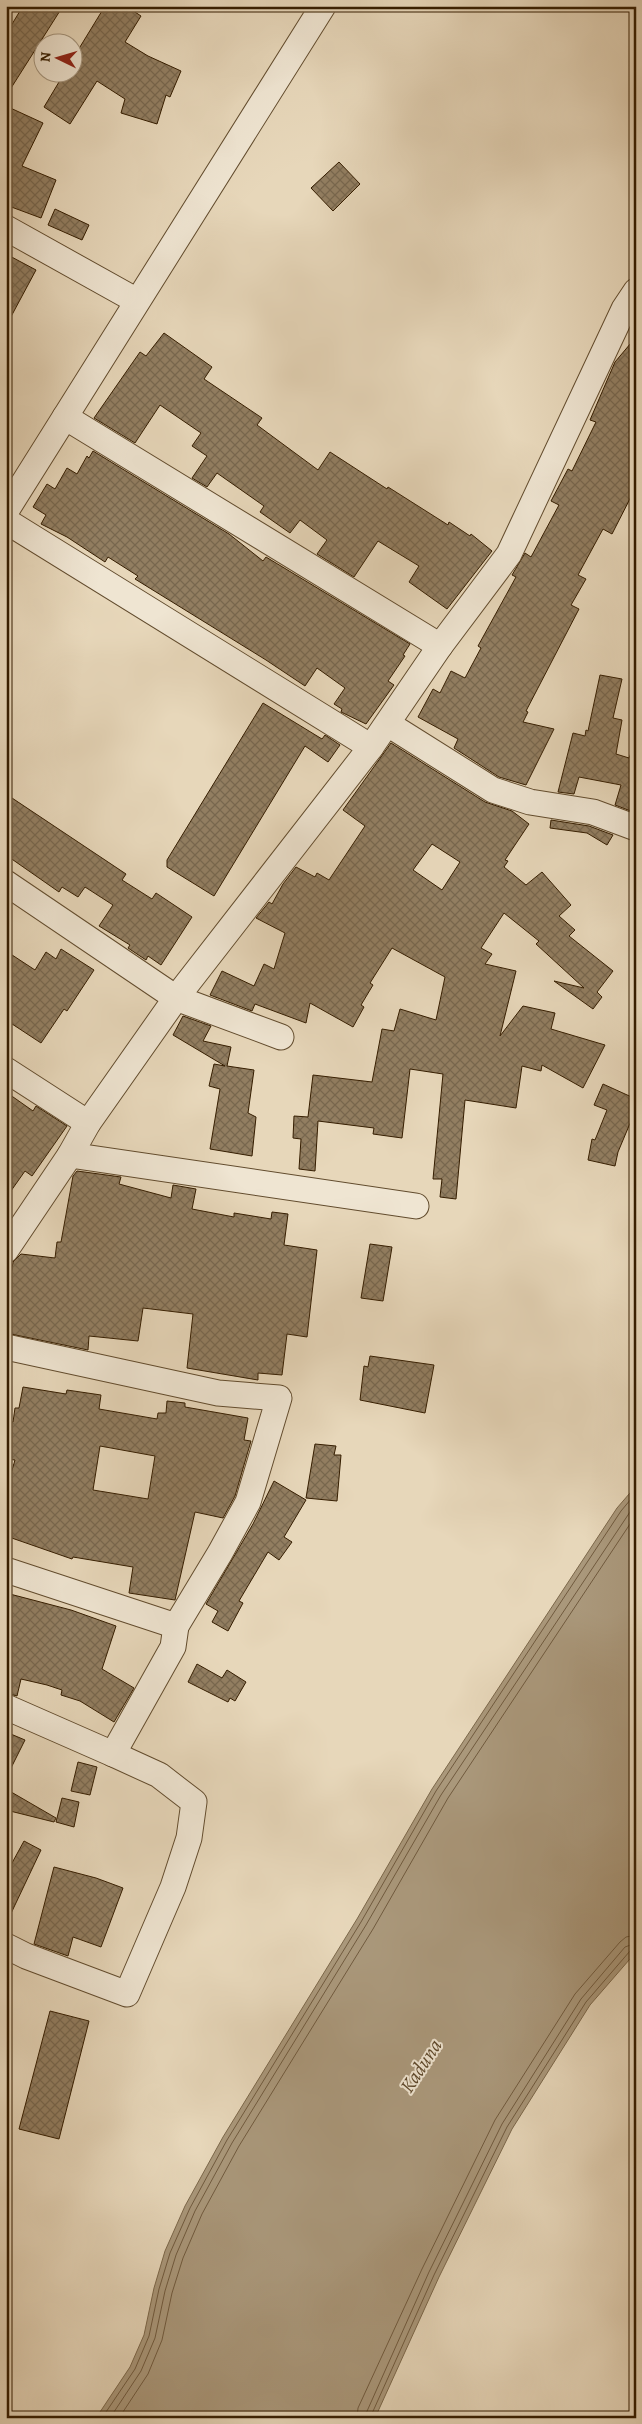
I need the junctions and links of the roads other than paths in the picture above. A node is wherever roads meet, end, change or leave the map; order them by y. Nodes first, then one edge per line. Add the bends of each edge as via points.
1 (323, 6) edge
2 (6, 228) edge
3 (636, 291) edge
4 (137, 301) junction
5 (65, 417) junction
6 (6, 511) edge
7 (6, 521) edge
8 (440, 646) junction
9 (388, 724) junction
10 (371, 747) junction
11 (636, 828) edge
12 (6, 883) edge
13 (176, 998) junction
14 (281, 1037) dead end
15 (6, 1070) edge
16 (88, 1123) junction
17 (70, 1155) junction
18 (416, 1206) dead end
19 (6, 1250) edge
20 (6, 1347) edge
21 (6, 1570) edge
22 (176, 1626) junction
23 (6, 1707) edge
24 (113, 1754) junction
25 (6, 1946) edge

1 - 4 street
2 - 4 street
3 - 8 street via 624,309 509,554
4 - 5 street
5 - 6 street
5 - 8 street
7 - 10 street
8 - 9 street
9 - 10 street
9 - 11 street via 493,790 530,802 594,812
10 - 13 street
12 - 13 street
13 - 14 street
13 - 16 street
15 - 16 street
16 - 17 street
17 - 18 street
17 - 19 street
20 - 22 street via 218,1393 279,1398 248,1502
21 - 22 street
22 - 24 street via 173,1647
23 - 24 street
24 - 25 street via 160,1775 194,1802 189,1838 174,1887 127,1994

